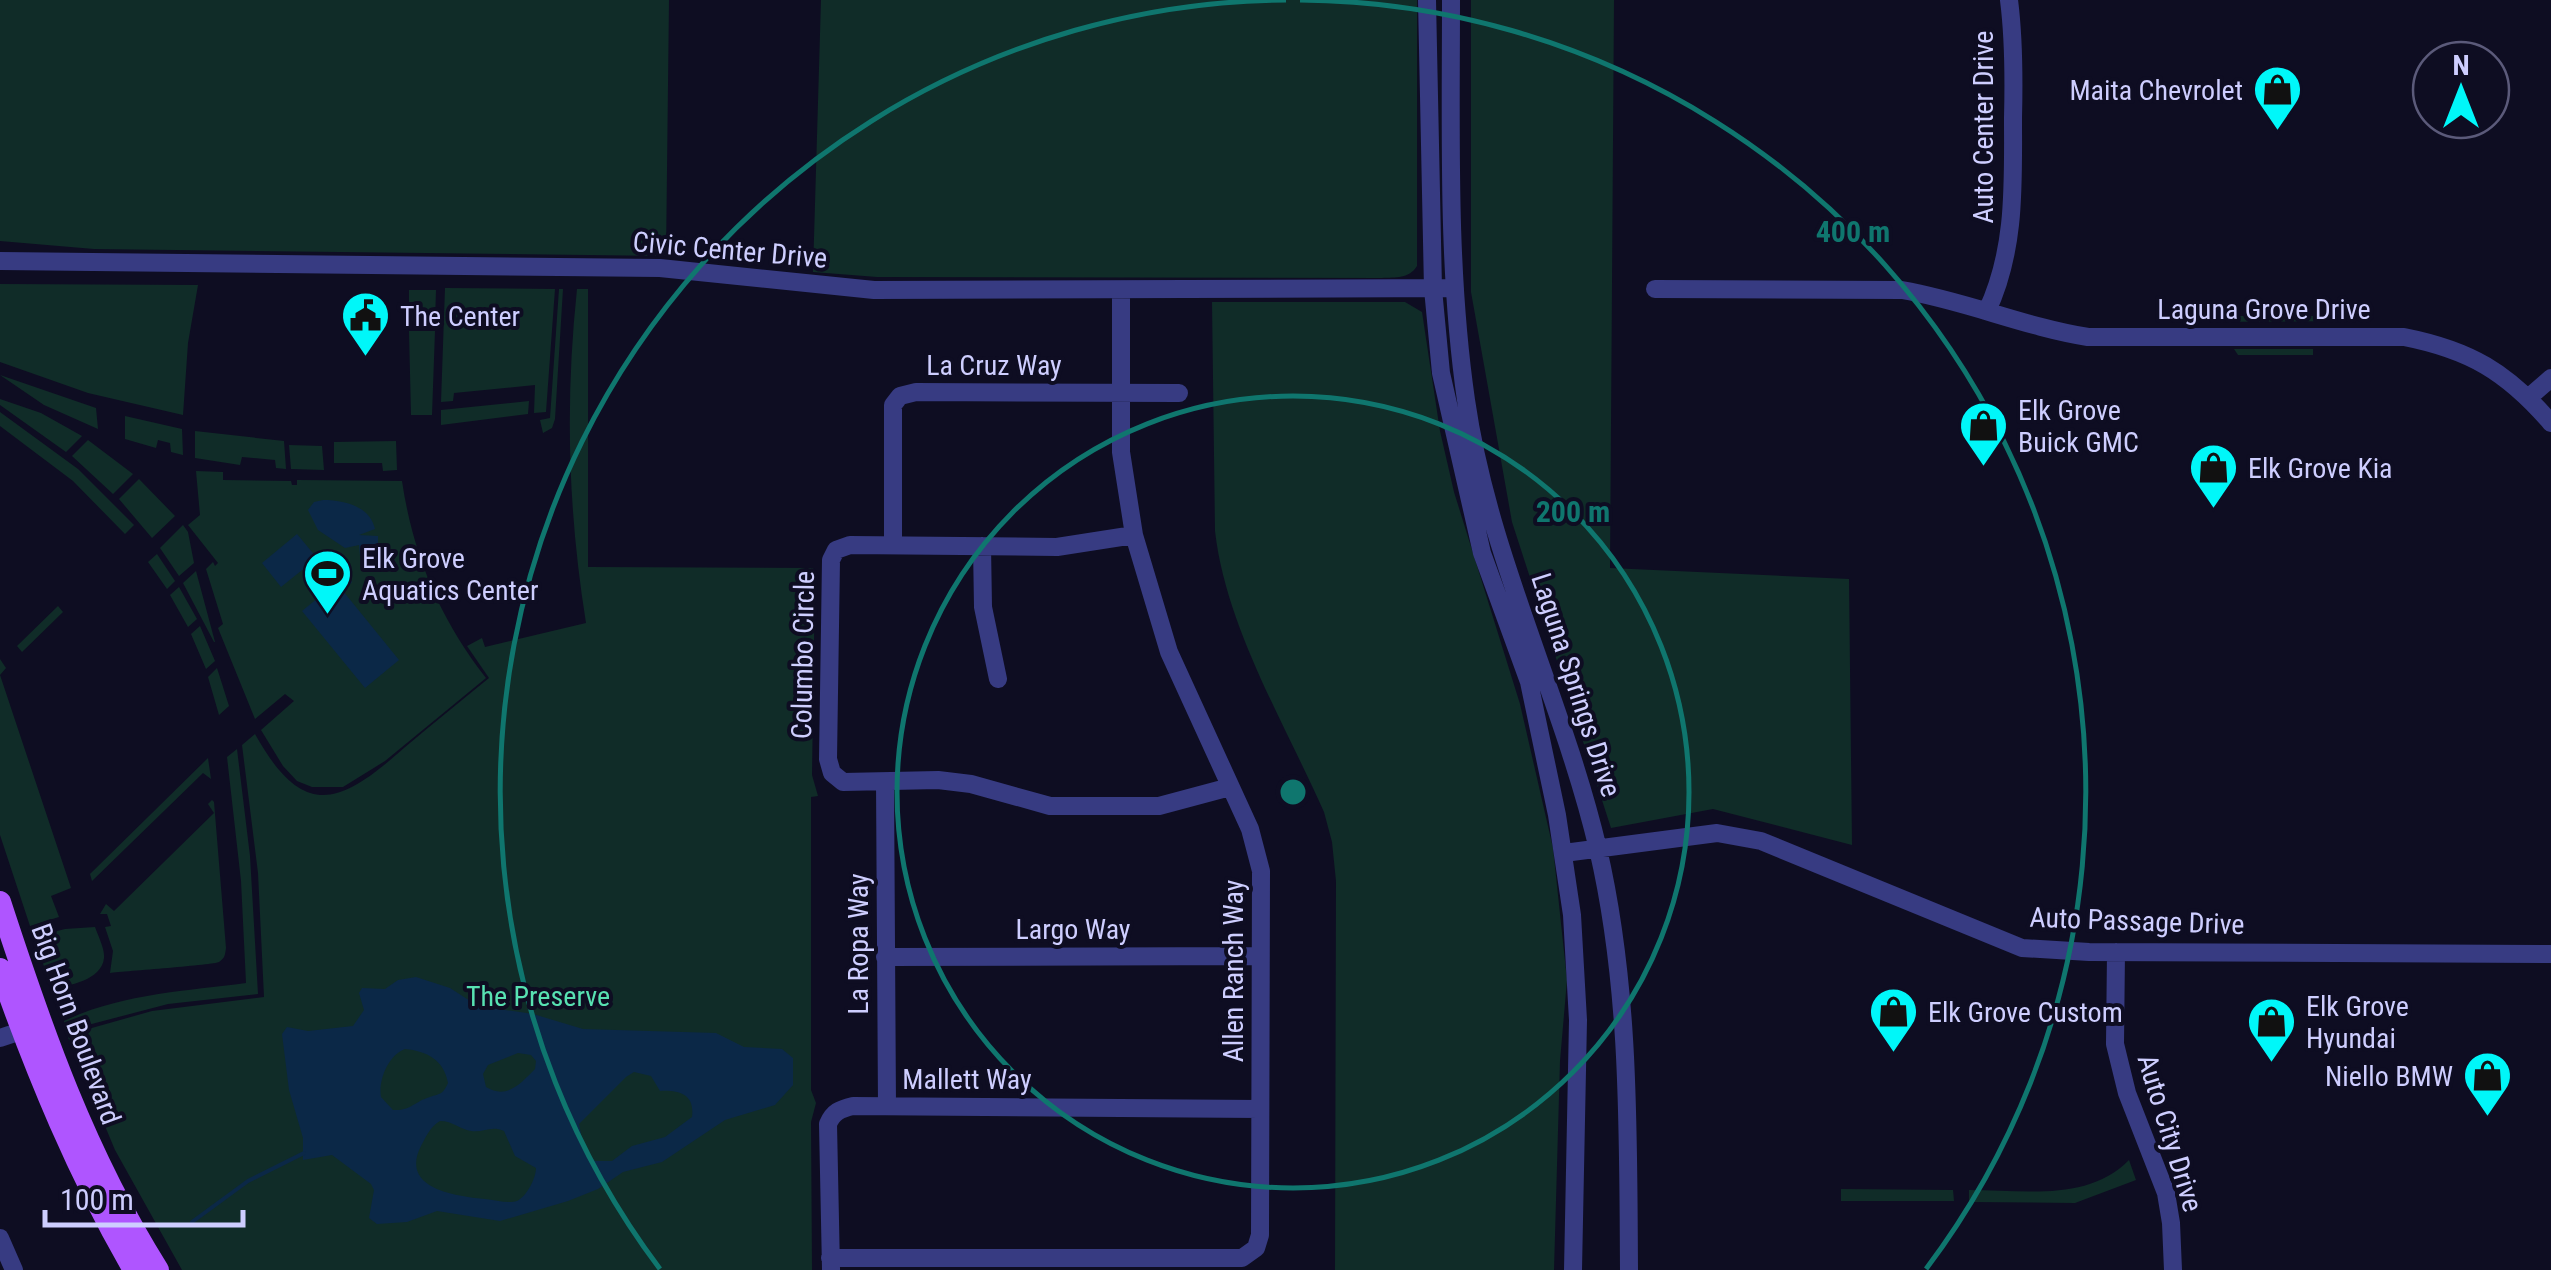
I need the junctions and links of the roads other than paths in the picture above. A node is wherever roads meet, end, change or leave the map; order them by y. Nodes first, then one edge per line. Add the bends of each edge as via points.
1 (1427, 0) edge
2 (1451, 0) edge
3 (2009, 0) edge
4 (0, 261) edge
5 (1455, 288) junction
6 (1434, 289) junction
7 (1656, 289) dead end
8 (1121, 290) junction
9 (1987, 311) junction
10 (2551, 378) edge
11 (1120, 392) junction
12 (1179, 393) dead end
13 (2528, 398) junction
14 (2551, 423) edge
15 (1134, 535) junction
16 (893, 544) junction
17 (982, 546) junction
18 (998, 679) dead end
19 (885, 782) junction
20 (1230, 788) junction
21 (1598, 848) junction
22 (1564, 854) junction
23 (0, 902) edge
24 (2116, 952) junction
25 (2551, 954) edge
26 (1260, 956) junction
27 (885, 957) junction
28 (0, 968) edge
29 (19, 1021) edge
30 (887, 1106) junction
31 (1260, 1109) junction
32 (0, 1238) edge
33 (830, 1264) edge
34 (14, 1270) edge
35 (134, 1270) edge
36 (158, 1270) edge
37 (1573, 1270) edge
38 (1629, 1270) edge
39 (2173, 1270) edge

1 - 6 street, Laguna Springs Drive
2 - 5 street, Laguna Springs Drive
3 - 9 street, Auto Center Drive via 2013,210
4 - 8 street, Civic Center Drive via 660,268 874,290
5 - 6 street, Civic Center Drive
5 - 21 street, Laguna Springs Drive via 1466,401 1496,534 1566,733
6 - 8 street, Civic Center Drive
6 - 22 street, Laguna Springs Drive via 1442,373 1482,553 1528,682
7 - 9 street, Laguna Grove Drive via 1885,289
8 - 11 street, Allen Ranch Way
9 - 13 street, Laguna Grove Drive via 2088,336 2404,337 2484,362
10 - 13 street
11 - 12 street, La Cruz Way
11 - 15 street, Allen Ranch Way
11 - 16 street, La Cruz Way via 900,396 893,405
13 - 14 street, Laguna Grove Drive
15 - 17 street, Columbo Circle via 1056,547
15 - 20 street, Allen Ranch Way via 1169,652
16 - 17 street, Columbo Circle
16 - 19 street, Columbo Circle via 850,545 831,560 828,759 843,782
17 - 18 street via 983,606
19 - 20 street, Columbo Circle via 970,784 1050,806 1159,806
19 - 27 street, La Ropa Way
20 - 26 street, Allen Ranch Way via 1261,871
21 - 22 street, Auto Passage Drive
21 - 24 street, Auto Passage Drive via 1717,834 1760,841 2022,948
21 - 38 street, Laguna Springs Drive via 1624,1021
22 - 37 street, Laguna Springs Drive via 1577,988
23 - 29 main road, Big Horn Boulevard
24 - 25 street, Auto Passage Drive
24 - 39 street, Auto City Drive via 2115,1044 2166,1193
26 - 27 street, Largo Way
26 - 31 street, Allen Ranch Way
27 - 30 street, La Ropa Way
28 - 29 main road, Big Horn Boulevard
29 - 35 main road, Big Horn Boulevard via 73,1157
29 - 36 main road, Big Horn Boulevard
30 - 31 street, Mallett Way
30 - 33 street, Mallett Way via 853,1106 831,1116
31 - 33 street, Allen Ranch Way via 1260,1235 1242,1258
32 - 34 street

